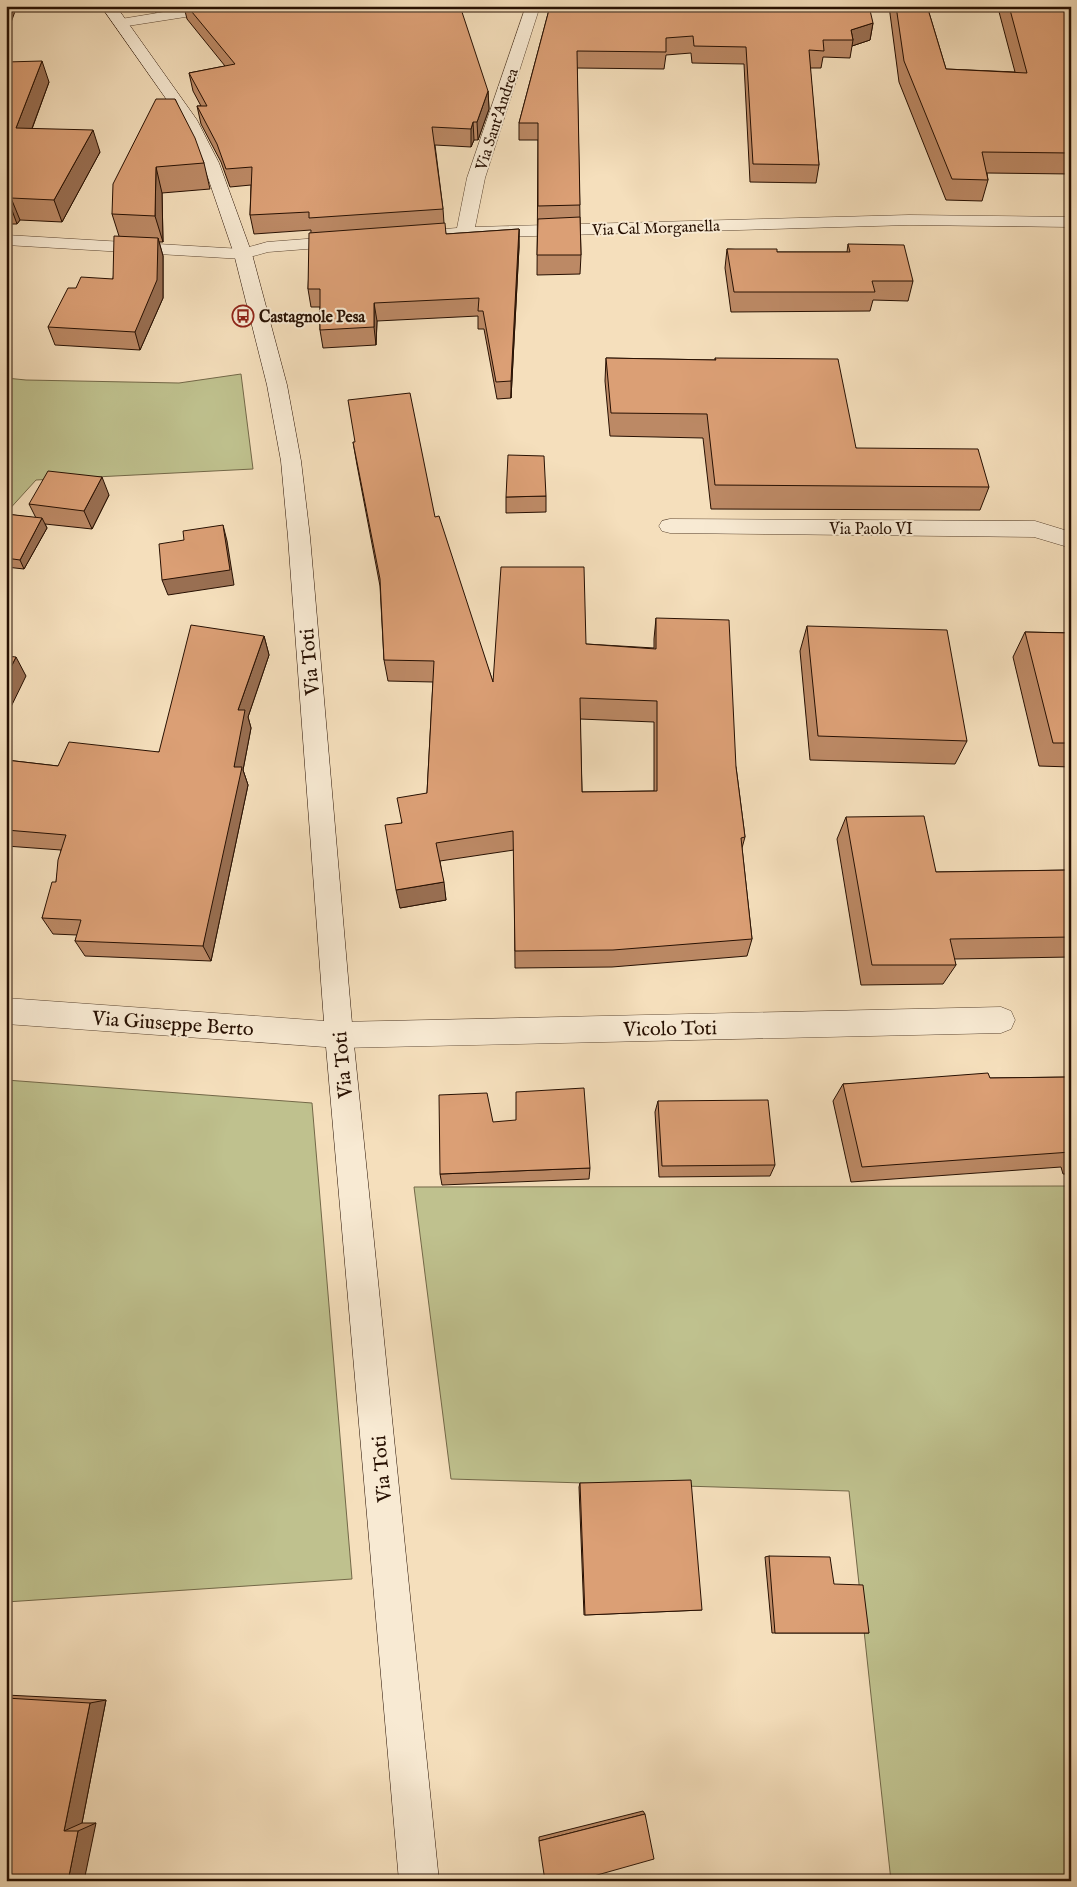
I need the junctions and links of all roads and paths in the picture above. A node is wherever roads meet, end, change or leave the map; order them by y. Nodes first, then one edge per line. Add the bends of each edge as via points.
1 (108, 6) edge
2 (230, 6) edge
3 (533, 6) edge
4 (121, 23) junction
5 (1071, 222) edge
6 (465, 233) junction
7 (396, 238) edge
8 (6, 240) edge
9 (366, 240) edge
10 (243, 254) junction
11 (670, 526) dead end
12 (1071, 540) edge
13 (6, 1011) edge
14 (1001, 1020) dead end
15 (339, 1035) junction
16 (419, 1881) edge

1 - 4 street, Via Toti
2 - 4 street
3 - 6 street, Via Sant'Andrea via 476,178
4 - 10 street, Via Toti via 189,120 211,163
5 - 6 street, Via Cal Morganella via 909,220
6 - 7 street, Via Cal Morganella
8 - 10 street
9 - 10 street via 267,247
10 - 15 street, Via Toti via 277,385 291,461
11 - 12 street, Via Paolo VI via 1035,529
13 - 15 street, Via Giuseppe Berto
14 - 15 street, Vicolo Toti
15 - 16 street, Via Toti

